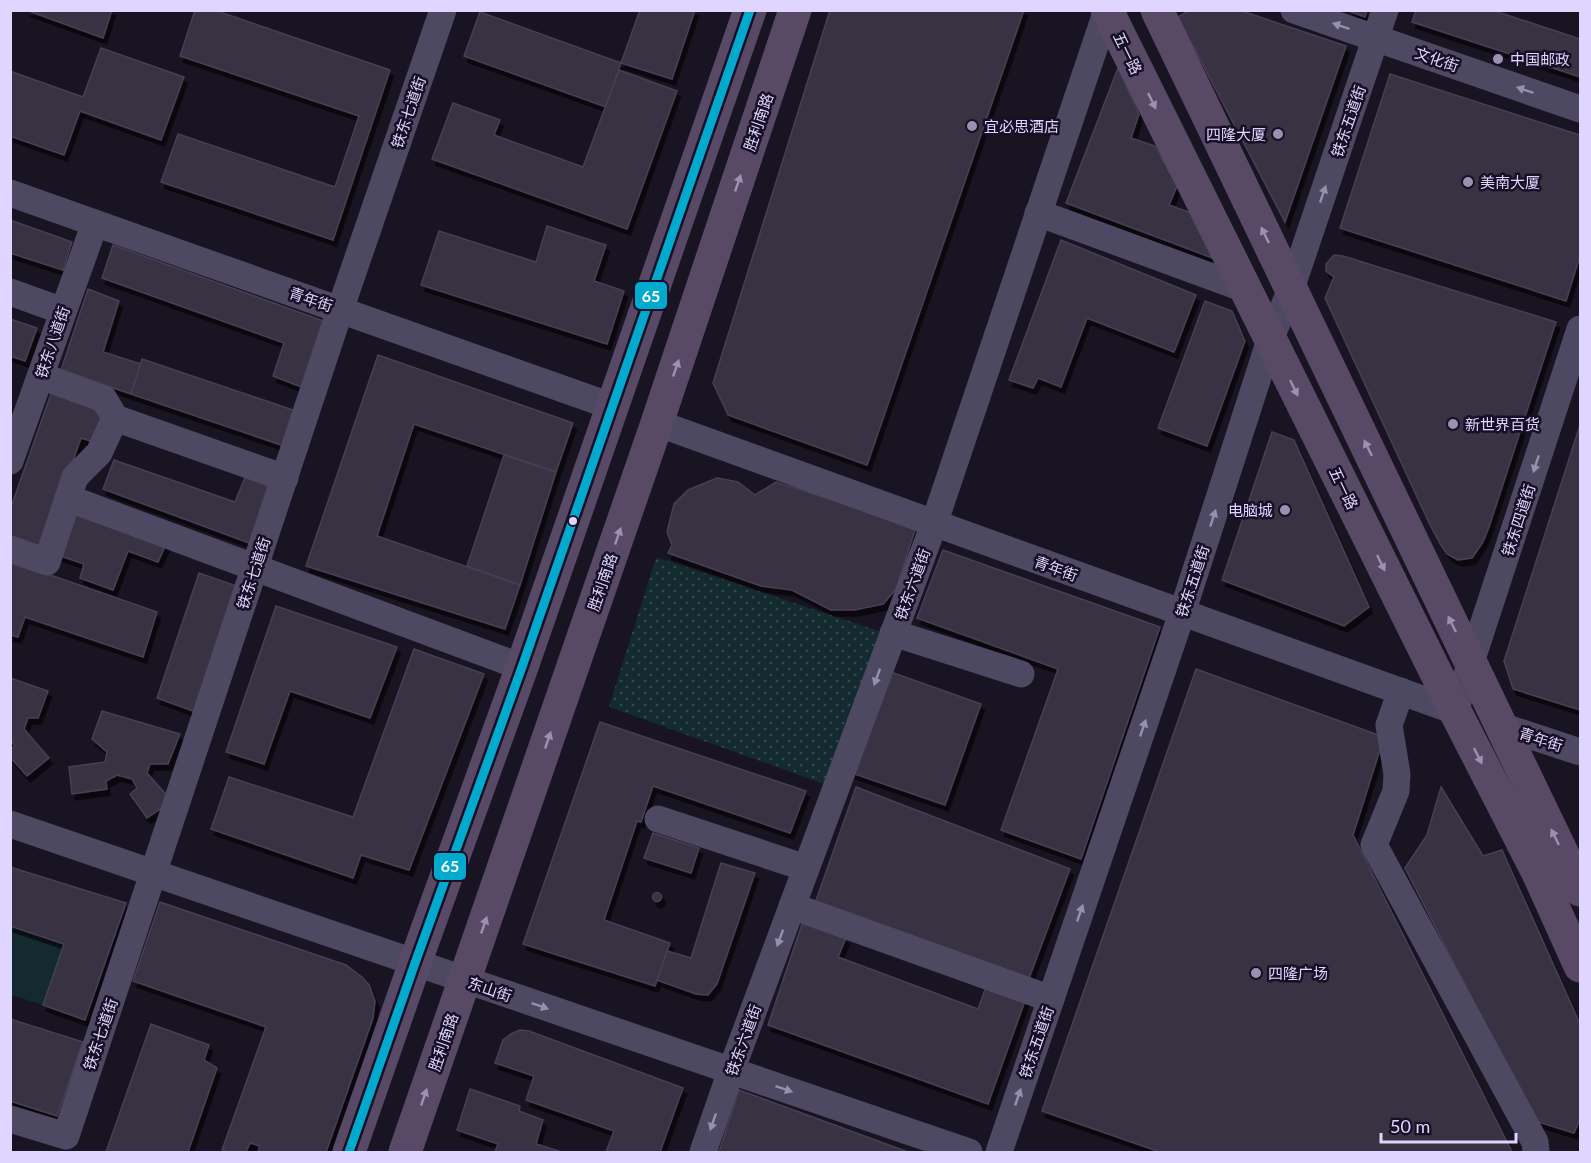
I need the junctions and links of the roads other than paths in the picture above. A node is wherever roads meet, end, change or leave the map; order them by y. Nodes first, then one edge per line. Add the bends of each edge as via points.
1 (443, 10) edge
2 (750, 10) edge
3 (795, 10) edge
4 (1107, 10) edge
5 (1156, 10) edge
6 (1294, 10) edge
7 (1385, 10) edge
8 (1376, 39) junction
9 (1581, 109) edge
10 (10, 193) edge
11 (1038, 213) junction
12 (95, 223) junction
13 (1245, 289) junction
14 (1291, 289) junction
15 (10, 292) edge
16 (340, 310) junction
17 (63, 311) junction
18 (1581, 329) edge
19 (1270, 340) junction
20 (41, 376) junction
21 (1570, 394) edge
22 (20, 406) edge
23 (611, 406) junction
24 (115, 418) junction
25 (657, 423) junction
26 (10, 461) edge
27 (285, 478) junction
28 (68, 498) junction
29 (934, 524) junction
30 (10, 549) edge
31 (254, 569) junction
32 (1182, 613) junction
33 (893, 633) junction
34 (1471, 663) junction
35 (522, 667) junction
36 (1021, 674) dead end
37 (1401, 691) junction
38 (1455, 711) junction
39 (1502, 726) junction
40 (1581, 752) edge
41 (658, 819) dead end
42 (10, 824) edge
43 (806, 868) junction
44 (154, 874) junction
45 (1581, 890) edge
46 (792, 906) junction
47 (415, 963) junction
48 (1581, 966) edge
49 (465, 980) junction
50 (1051, 999) junction
51 (731, 1071) junction
52 (10, 1119) edge
53 (349, 1152) edge
54 (405, 1152) edge
55 (703, 1152) edge
56 (969, 1152) edge
57 (999, 1152) edge
58 (1536, 1152) edge

1 - 16 street, 铁东七道街
2 - 23 main road
25 -> 3 main road, 胜利南路
4 - 11 street, 铁东六道街
4 -> 13 main road, 五一路
14 -> 5 main road
8 -> 6 street, 文化街
7 - 8 street, 铁东五道街
9 -> 8 street, 文化街
14 -> 8 street, 铁东五道街
10 - 12 street, 青年街
11 - 13 street
11 - 29 street, 铁东六道街
12 - 16 street, 青年街
12 - 17 street, 铁东八道街
13 - 19 main road, 五一路
14 - 19 street, 铁东五道街
34 -> 14 main road
15 - 17 street
16 - 23 street, 青年街
16 - 27 street, 铁东七道街
17 - 20 street, 铁东八道街
18 - 21 street, 铁东四道街
32 -> 19 street, 铁东五道街
19 -> 38 main road, 五一路
20 - 22 street, 铁东八道街
20 - 24 street via 104,399
21 -> 34 street, 铁东四道街
22 - 26 street, 铁东八道街
23 - 35 main road
24 - 27 street
24 - 28 street via 99,453 75,477
25 - 29 street, 青年街
49 -> 25 main road, 胜利南路
27 - 31 street, 铁东七道街
28 - 30 street via 47,562
28 - 31 street
29 - 32 street, 青年街
29 - 33 street, 铁东六道街
31 - 35 street
31 - 44 street, 铁东七道街
32 - 37 street, 青年街
50 -> 32 street, 铁东五道街
33 - 36 street
33 -> 43 street, 铁东六道街
34 - 38 street, 铁东四道街
34 - 39 main road
35 - 47 main road
37 - 38 street, 青年街
37 - 58 street via 1389,725 1396,791 1374,845 1535,1142
38 -> 48 main road, 五一路
39 - 40 street, 青年街
45 -> 39 main road
41 - 43 street
42 - 44 street, 东山街
43 - 46 street, 铁东六道街
44 - 47 street, 东山街
44 - 52 street, 铁东七道街 via 66,1136
46 - 50 street
46 -> 51 street, 铁东六道街
47 - 49 street, 东山街
47 - 53 main road
49 -> 51 street, 东山街
54 -> 49 main road, 胜利南路
57 -> 50 street, 铁东五道街
51 -> 55 street, 铁东六道街
51 -> 56 street, 东山街

